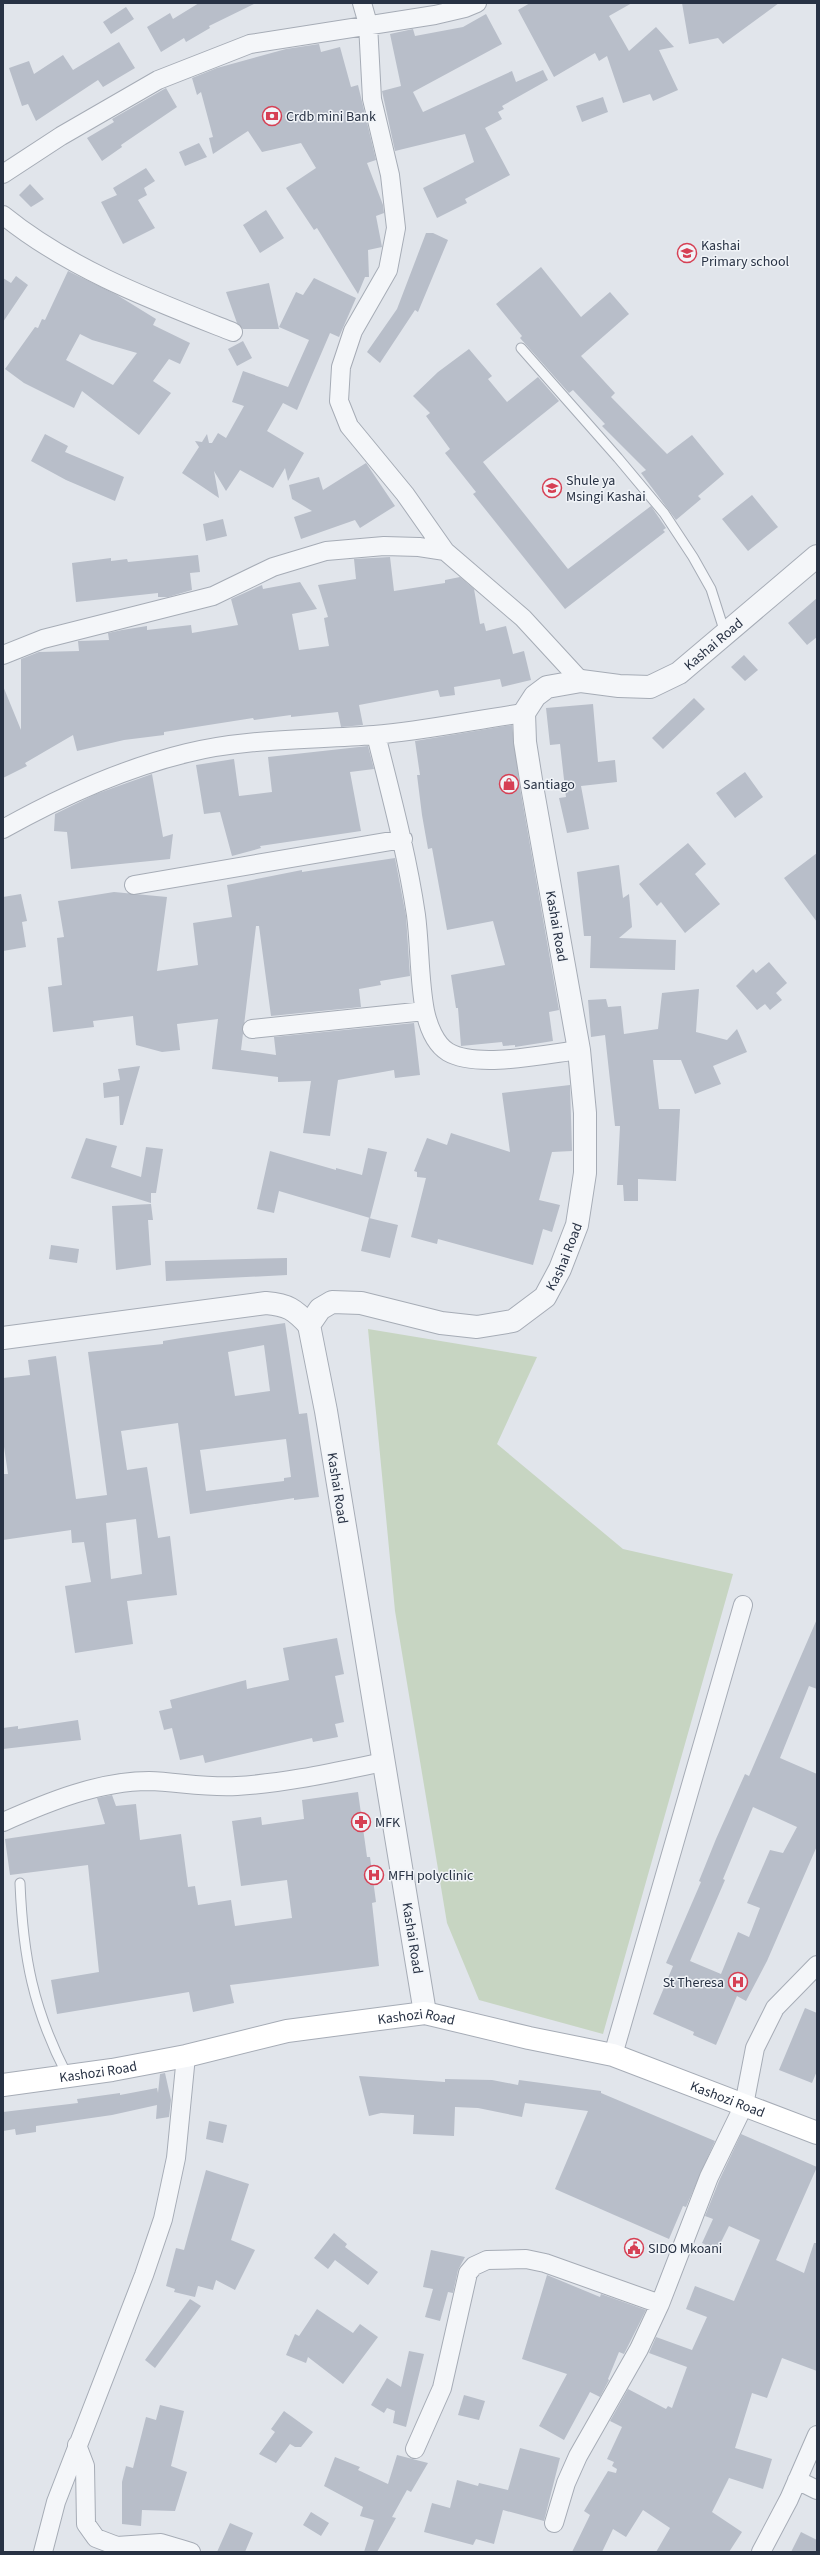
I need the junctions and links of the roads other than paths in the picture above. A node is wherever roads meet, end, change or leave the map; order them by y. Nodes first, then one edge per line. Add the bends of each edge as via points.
1 (362, 3) edge
2 (477, 3) edge
3 (368, 24) junction
4 (3, 174) edge
5 (3, 215) edge
6 (233, 332) dead end
7 (520, 348) dead end
8 (445, 551) junction
9 (817, 556) edge
10 (726, 634) junction
11 (3, 655) edge
12 (581, 681) junction
13 (524, 713) junction
14 (376, 735) junction
15 (3, 829) edge
16 (403, 839) junction
17 (134, 885) dead end
18 (425, 1011) junction
19 (252, 1029) dead end
20 (579, 1050) junction
21 (309, 1325) junction
22 (3, 1338) edge
23 (744, 1605) dead end
24 (384, 1762) junction
25 (3, 1822) edge
26 (20, 1883) dead end
27 (817, 1965) edge
28 (426, 2013) junction
29 (613, 2055) junction
30 (186, 2056) junction
31 (68, 2076) junction
32 (3, 2085) edge
33 (744, 2105) junction
34 (817, 2133) edge
35 (660, 2304) junction
36 (817, 2435) edge
37 (77, 2445) junction
38 (415, 2449) dead end
39 (797, 2480) junction
40 (817, 2490) edge
41 (554, 2523) dead end
42 (140, 2548) edge
43 (43, 2552) edge
44 (191, 2552) edge
45 (761, 2552) edge

1 - 3 street
2 - 3 street via 435,15
3 - 4 street via 250,44 158,80 61,136
3 - 8 street via 372,99 390,175 396,228 388,270 353,331 341,367 339,401 349,426 405,494
5 - 6 street via 24,232 76,265 144,297
7 - 10 lane via 664,514 694,557 711,589
8 - 11 street via 384,546 326,551 273,567 213,596 50,637
8 - 12 street via 523,618
9 - 10 street, Kashai Road
10 - 12 street, Kashai Road via 679,673 650,686 618,686
12 - 13 street, Kashai Road via 547,687 535,696
13 - 14 street
13 - 20 street, Kashai Road via 525,742 532,786
14 - 15 street via 252,743 188,752 120,772 58,799
14 - 16 street
16 - 17 street
16 - 18 street via 416,916
18 - 19 street
18 - 20 street via 433,1036 448,1052 465,1058 483,1060
20 - 21 street, Kashai Road via 585,1113 586,1173 577,1225 560,1269 545,1297 513,1321 478,1327 441,1323 360,1303 332,1302 320,1309
21 - 22 street via 296,1312 284,1305 266,1303
21 - 24 street, Kashai Road via 326,1411
23 - 29 street
24 - 25 street via 295,1780 237,1786 212,1787 149,1781 115,1784 30,1810
24 - 28 street, Kashai Road
26 - 31 lane via 22,1933 35,1998 51,2043
27 - 33 street via 775,2008 756,2048
28 - 29 main road, Kashozi Road
28 - 30 main road, Kashozi Road via 287,2032
29 - 33 main road, Kashozi Road
30 - 31 main road, Kashozi Road
30 - 37 street via 176,2158 163,2219 144,2275
31 - 32 main road, Kashozi Road
33 - 34 main road, Kashozi Road
33 - 35 street via 709,2177
35 - 38 street via 545,2263 526,2259 487,2260 474,2266 468,2273 462,2294 442,2388
35 - 41 street via 639,2349 578,2456 566,2483
36 - 39 street
37 - 42 street via 84,2466 85,2515 91,2532 102,2542
37 - 43 street via 56,2502
39 - 40 street
39 - 45 street
42 - 44 street via 161,2543

